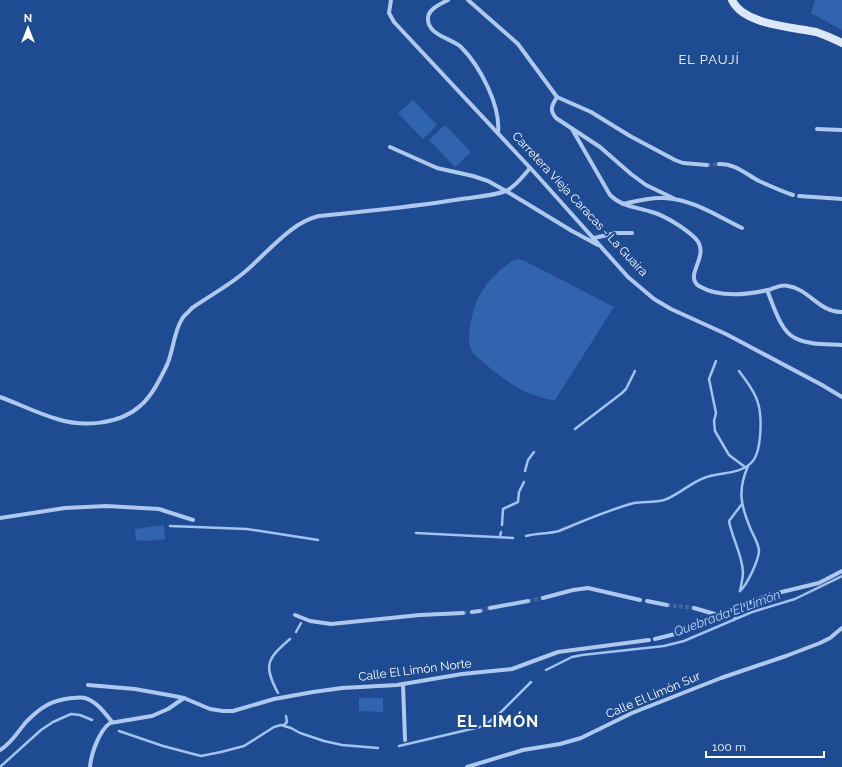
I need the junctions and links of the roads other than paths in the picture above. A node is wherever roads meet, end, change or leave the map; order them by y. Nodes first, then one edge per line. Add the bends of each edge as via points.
1 (391, 0) edge
2 (448, 0) edge
3 (468, 0) edge
4 (732, 0) edge
5 (842, 43) edge
6 (557, 97) junction
7 (572, 129) junction
8 (817, 129) dead end
9 (842, 130) edge
10 (498, 133) junction
11 (390, 147) dead end
12 (719, 164) tunnel mouth
13 (707, 165) tunnel mouth
14 (530, 168) junction
15 (506, 191) junction
16 (793, 195) dead end
17 (799, 196) dead end
18 (674, 199) junction
19 (842, 199) edge
20 (623, 204) junction
21 (742, 228) dead end
22 (632, 233) dead end
23 (594, 238) junction
24 (600, 246) junction
25 (767, 290) junction
26 (842, 312) edge
27 (842, 345) edge
28 (0, 397) edge
29 (842, 397) edge
30 (0, 518) edge
31 (193, 520) dead end
32 (842, 572) edge
33 (543, 598) tunnel mouth
34 (640, 600) dead end
35 (528, 601) tunnel mouth
36 (647, 601) dead end
37 (667, 605) tunnel mouth
38 (490, 608) tunnel mouth
39 (694, 608) tunnel mouth
40 (480, 610) tunnel mouth
41 (472, 612) tunnel mouth
42 (464, 613) tunnel mouth
43 (295, 615) dead end
44 (718, 615) junction
45 (842, 628) edge
46 (655, 639) dead end
47 (649, 640) dead end
48 (403, 684) junction
49 (88, 685) dead end
50 (184, 698) junction
51 (112, 722) junction
52 (405, 740) dead end
53 (0, 750) edge
54 (90, 767) edge
55 (466, 767) edge

1 - 10 street, Carretera Vieja Caracas - La Guaira via 389,13 394,22
2 - 10 street via 434,8 429,13 428,20 432,29 460,47 474,62 492,99 498,121
3 - 6 street via 518,44
4 - 5 main road via 737,8 750,17 818,33
6 - 7 street via 552,106 552,113
6 - 13 street via 591,112 674,160
7 - 18 street via 600,147 646,185
7 - 20 street via 610,195
8 - 9 street
10 - 14 street, Carretera Vieja Caracas - La Guaira
11 - 15 street via 437,168 480,179
12 - 16 street via 736,167
14 - 15 street
14 - 23 street, Carretera Vieja Caracas - La Guaira
15 - 24 street
15 - 28 street via 446,202 307,219 279,240 242,274 186,314 178,326 167,364 151,393 139,407 116,418 87,424 69,422
17 - 19 street
18 - 20 street via 662,198
18 - 21 street via 701,207
20 - 25 street via 664,216 697,240 701,253 694,278 698,285 712,291 736,295
22 - 23 street via 616,233
23 - 24 street, Carretera Vieja Caracas - La Guaira
24 - 29 street, Carretera Vieja Caracas - La Guaira via 628,277 661,304 726,334
25 - 26 street via 781,285 796,288 829,310
25 - 27 street via 778,318 793,337
30 - 31 street via 65,508 106,506 159,508
32 - 44 street via 819,583 769,594
33 - 34 street via 588,588
35 - 38 street
36 - 37 street
39 - 44 street
40 - 41 street
42 - 43 street via 331,624 310,621
44 - 46 street via 690,630
45 - 55 street, Calle El Limón Sur via 820,643 632,713 581,738 522,750
47 - 48 street, Calle El Limón Norte via 573,649 512,668
48 - 50 street, Calle El Limón Norte via 313,692 274,699 233,711 210,709
48 - 52 street
49 - 50 street, Calle El Limón Norte via 135,689
50 - 51 street via 152,716
51 - 53 street via 101,708 84,698 61,699 40,710 26,722 12,741
51 - 54 street via 105,727 98,741

